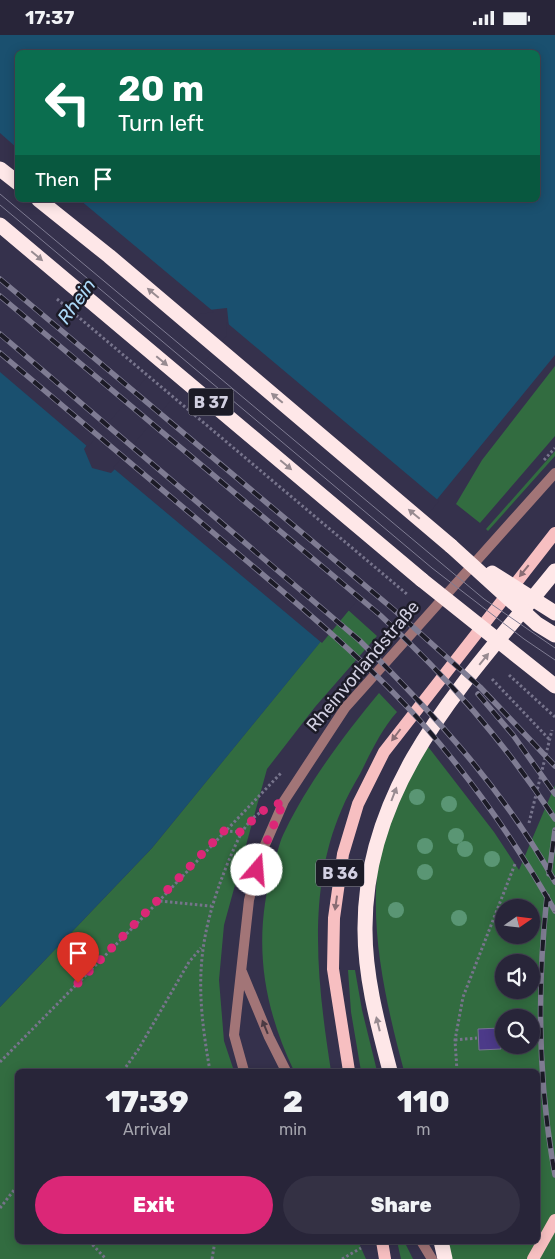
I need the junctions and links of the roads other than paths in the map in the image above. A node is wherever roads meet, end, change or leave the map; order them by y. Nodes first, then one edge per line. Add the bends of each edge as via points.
1 (0, 169) edge
2 (15, 181) edge
3 (41, 202) edge
4 (0, 225) edge
5 (555, 473) edge
6 (555, 533) edge
7 (451, 546) junction
8 (555, 571) edge
9 (555, 613) edge
10 (555, 635) edge
11 (555, 686) edge
12 (242, 971) junction
13 (243, 1069) edge
14 (285, 1069) edge
15 (349, 1069) edge
16 (390, 1069) edge
17 (555, 1220) edge
18 (382, 1244) edge
19 (423, 1244) edge
20 (442, 1244) edge
21 (385, 1259) edge
22 (432, 1259) edge
23 (445, 1259) edge
24 (533, 1259) edge

1 - 2 highway
7 -> 3 highway, B 37
4 -> 11 highway, B 37, bridge via 422,580
5 - 12 street, Rheinvorlandstraße via 345,708 284,801 261,855 249,900
6 -> 15 main road, B 36 via 384,752 358,804 343,854 334,918 333,969
7 - 9 highway, bridge
7 - 10 highway, B 37, bridge via 537,624
16 -> 8 highway, B 36 via 369,978 364,931 366,892 377,839 400,779 438,716
12 - 13 street, Rheinvorlandstraße via 234,1035
14 -> 12 street, Rheinvorlandstraße via 268,1037
17 - 24 main road
18 - 21 main road
19 - 22 street
20 - 23 highway

